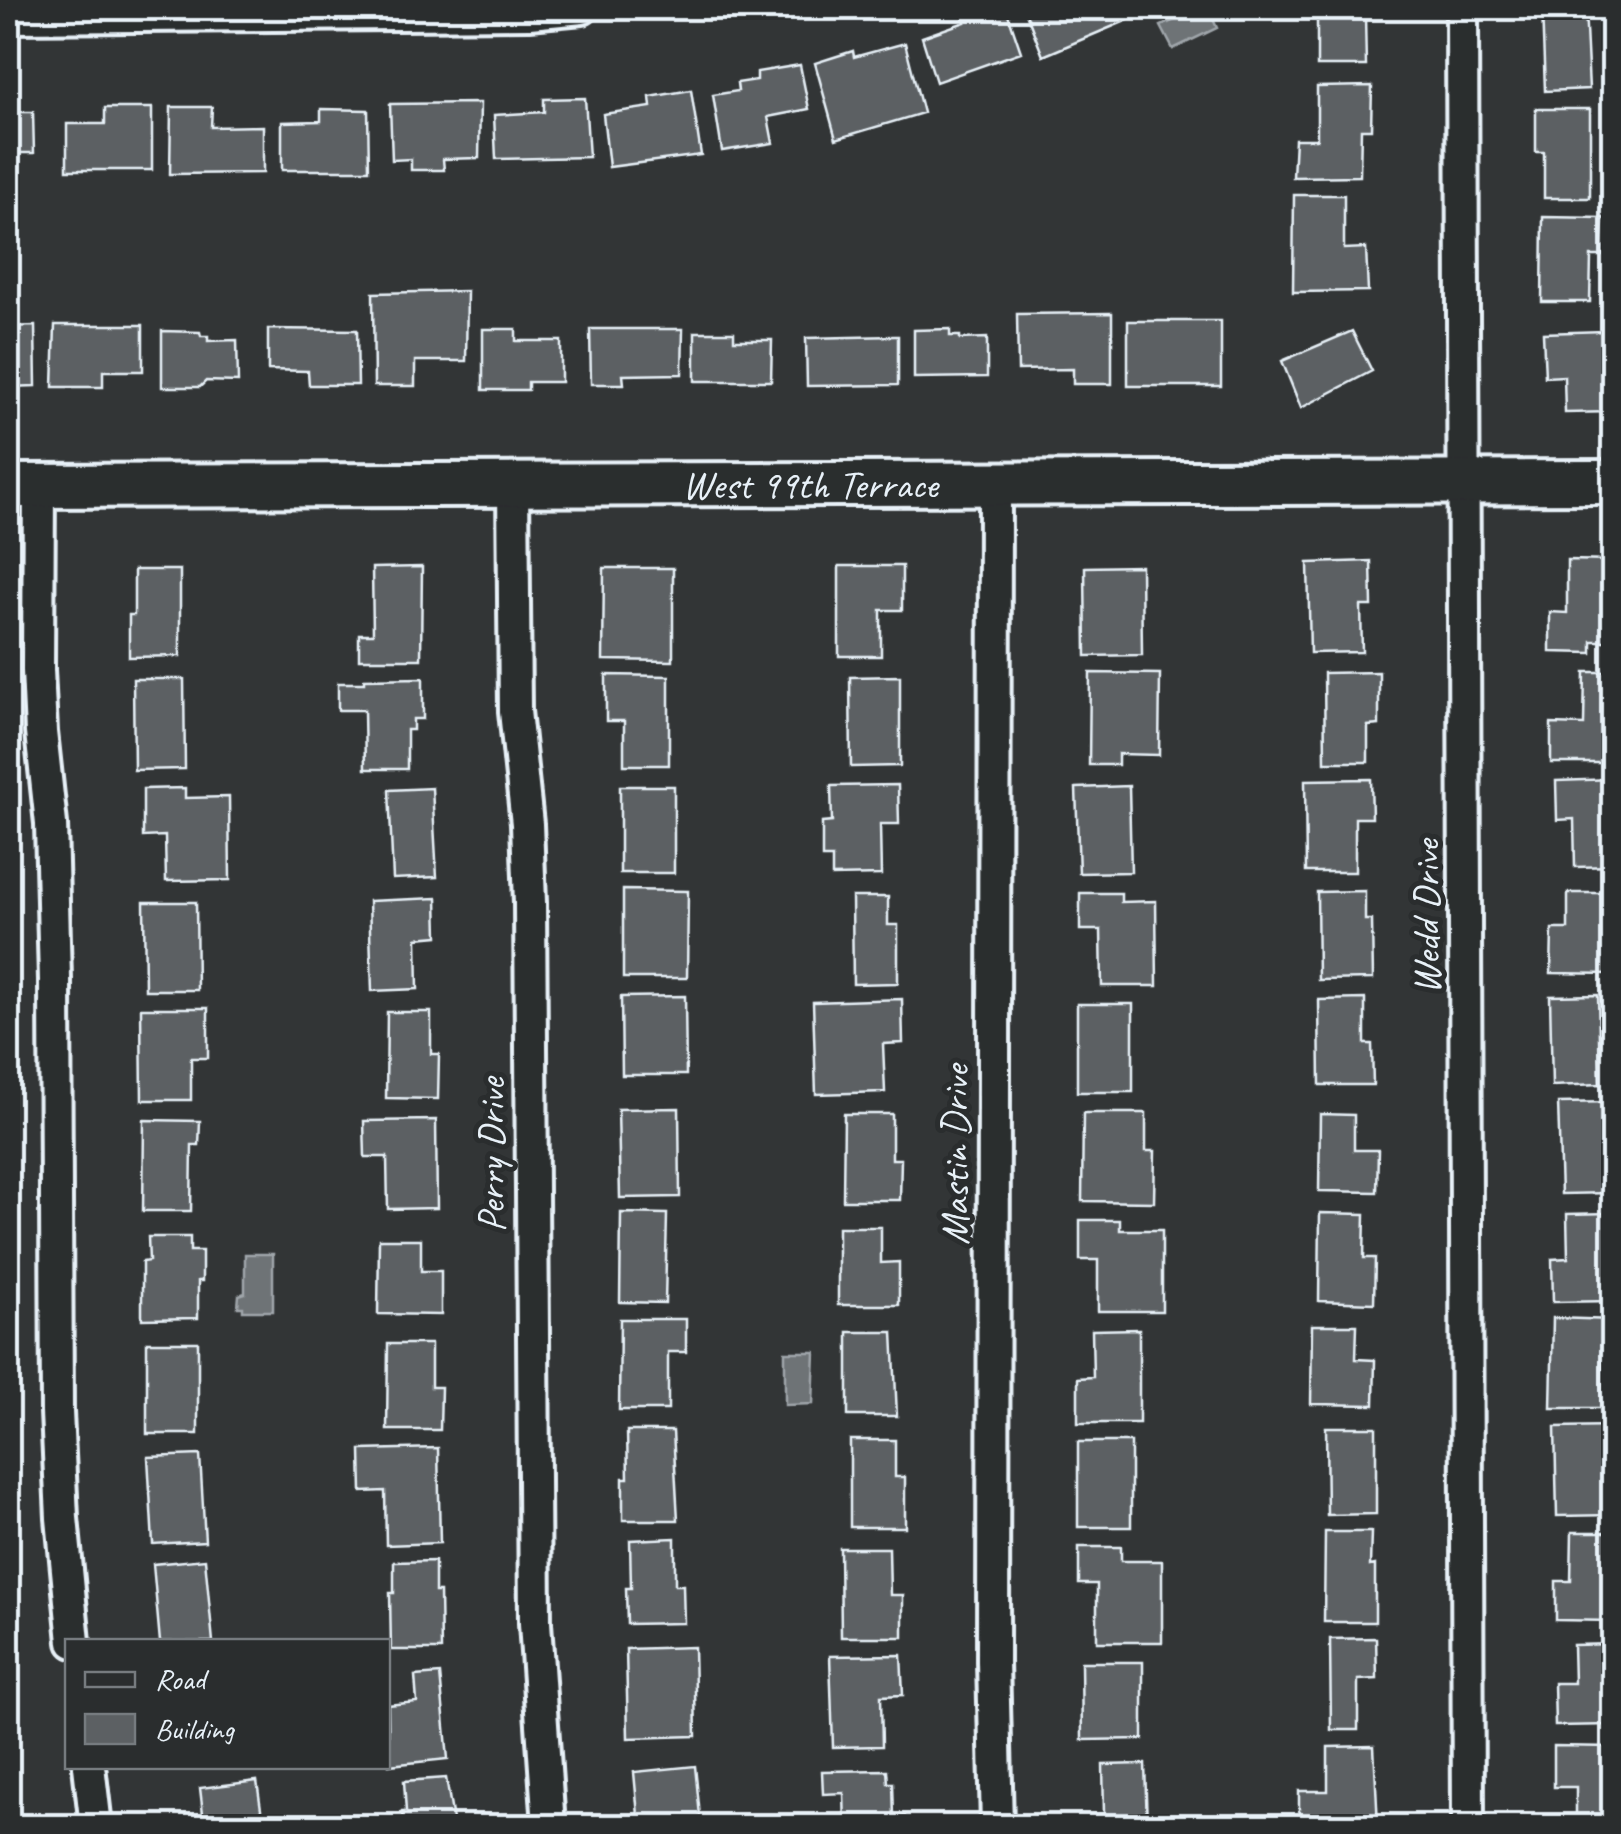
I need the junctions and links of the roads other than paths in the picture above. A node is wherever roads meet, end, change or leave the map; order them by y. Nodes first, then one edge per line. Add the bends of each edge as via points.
1 (582, 8) edge
2 (1462, 8) edge
3 (8, 17) edge
4 (1464, 482) junction
5 (1614, 482) edge
6 (995, 483) junction
7 (512, 484) junction
8 (23, 486) edge
9 (74, 1639) edge
10 (89, 1769) edge
11 (96, 1826) edge
12 (549, 1826) edge
13 (997, 1826) edge
14 (1468, 1826) edge

1 - 3 street
2 - 4 street, Wedd Drive
4 - 5 street, West 99th Terrace
4 - 6 street, West 99th Terrace
4 - 14 street, Wedd Drive
6 - 7 street, West 99th Terrace
6 - 13 street, Mastin Drive
7 - 8 street, West 99th Terrace
7 - 12 street, Perry Drive via 515,711 530,903 535,1623
8 - 9 street via 51,824 58,1412
10 - 11 street

